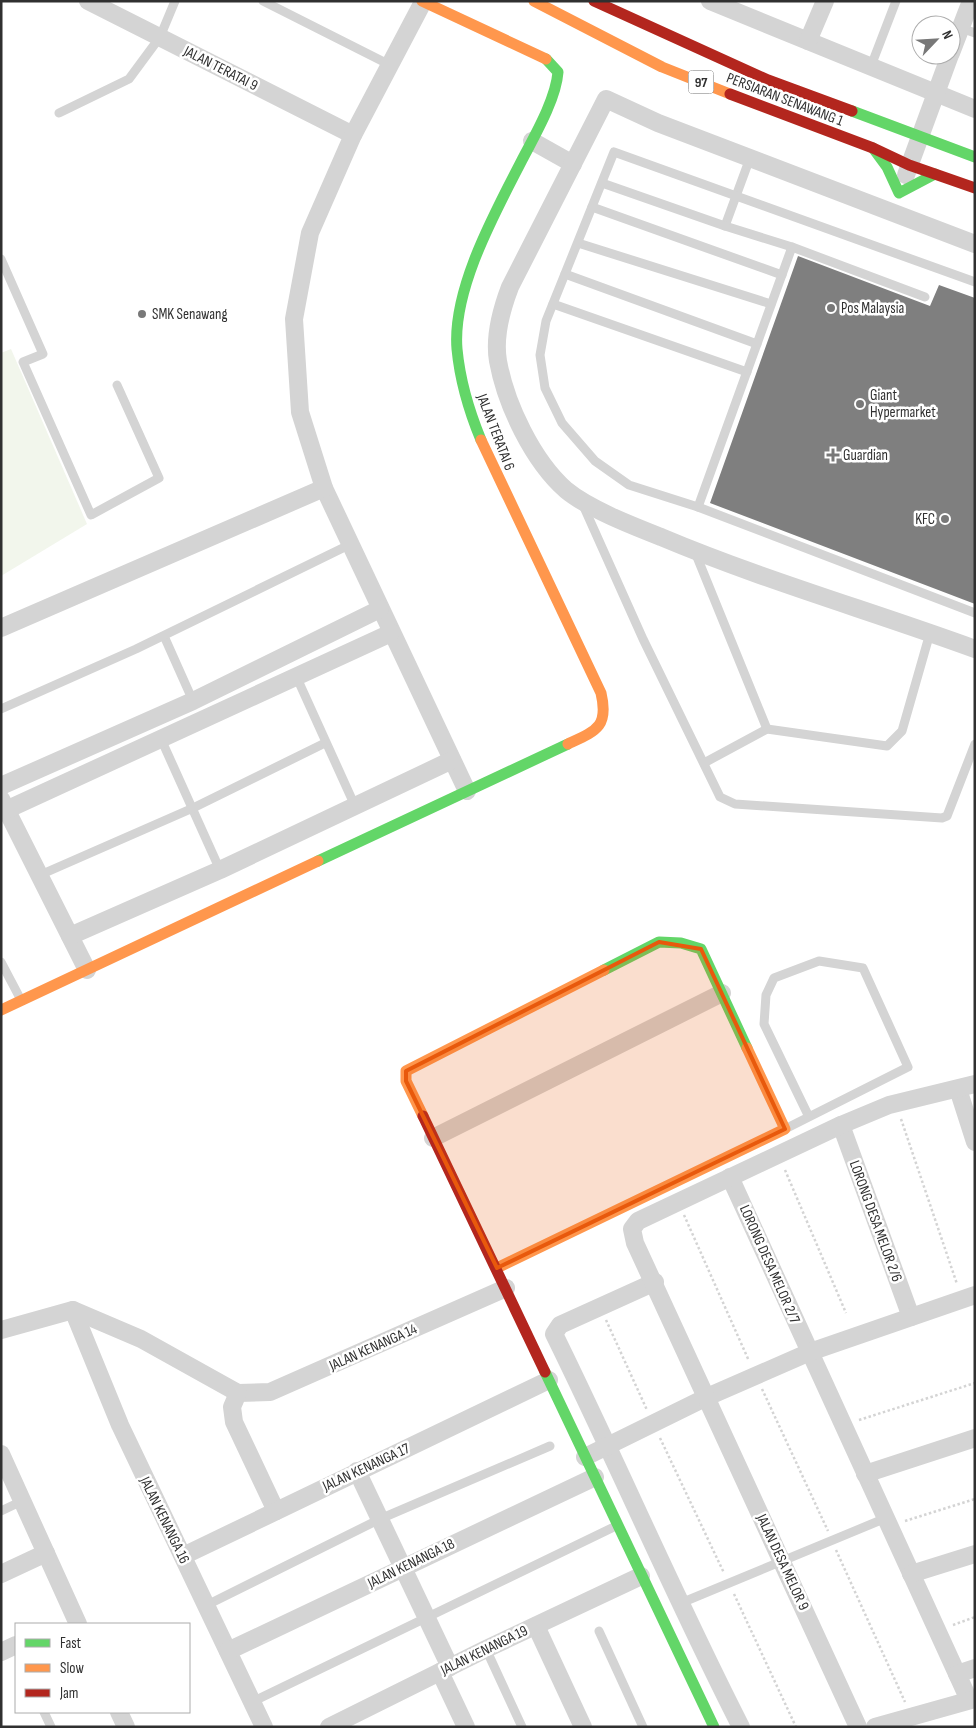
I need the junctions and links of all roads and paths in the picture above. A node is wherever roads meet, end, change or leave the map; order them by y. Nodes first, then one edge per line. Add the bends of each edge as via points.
1 (88, 1) edge
2 (175, 1) edge
3 (262, 1) edge
4 (534, 1) edge
5 (594, 1) edge
6 (603, 1) edge
7 (710, 1) edge
8 (825, 1) edge
9 (896, 1) edge
10 (971, 1) edge
11 (423, 2) edge
12 (620, 13) junction
13 (968, 30) edge
14 (160, 37) junction
15 (808, 41) junction
16 (390, 65) junction
17 (946, 65) edge
18 (871, 66) junction
19 (935, 93) junction
20 (975, 109) edge
21 (59, 113) dead end
22 (353, 135) junction
23 (919, 138) junction
24 (532, 141) junction
25 (874, 148) junction
26 (975, 157) edge
27 (750, 158) junction
28 (573, 164) junction
29 (910, 165) junction
30 (935, 174) junction
31 (602, 183) junction
32 (975, 188) edge
33 (899, 193) junction
34 (736, 195) junction
35 (592, 207) junction
36 (892, 213) junction
37 (725, 226) junction
38 (578, 243) junction
39 (975, 244) edge
40 (792, 247) junction
41 (1, 259) edge
42 (565, 274) junction
43 (782, 275) junction
44 (975, 282) edge
45 (925, 297) dead end
46 (553, 304) junction
47 (771, 304) junction
48 (757, 344) junction
49 (747, 372) junction
50 (117, 385) dead end
51 (324, 488) junction
52 (580, 498) junction
53 (698, 507) junction
54 (351, 544) junction
55 (696, 552) junction
56 (380, 609) junction
57 (975, 613) edge
58 (1, 628) edge
59 (392, 633) junction
60 (930, 633) junction
61 (164, 636) junction
62 (975, 649) edge
63 (297, 678) junction
64 (193, 701) junction
65 (1, 709) edge
66 (767, 729) junction
67 (161, 739) junction
68 (325, 743) junction
69 (975, 744) edge
70 (452, 760) junction
71 (704, 763) junction
72 (1, 786) edge
73 (467, 791) junction
74 (4, 805) edge
75 (355, 806) junction
76 (193, 808) junction
77 (220, 870) junction
78 (40, 875) junction
79 (70, 936) junction
80 (1, 962) edge
81 (87, 970) junction
82 (722, 994) junction
83 (21, 1001) junction
84 (1, 1010) edge
85 (966, 1086) edge
86 (895, 1103) junction
87 (808, 1117) junction
88 (841, 1125) junction
89 (785, 1129) junction
90 (434, 1138) junction
91 (975, 1142) edge
92 (778, 1154) junction
93 (730, 1177) junction
94 (678, 1202) junction
95 (497, 1268) junction
96 (654, 1282) junction
97 (506, 1288) junction
98 (969, 1298) edge
99 (600, 1307) junction
100 (73, 1310) junction
101 (846, 1313) dead end
102 (911, 1317) junction
103 (1, 1330) edge
104 (810, 1352) junction
105 (756, 1376) junction
106 (550, 1380) junction
107 (975, 1383) edge
108 (238, 1393) junction
109 (707, 1397) junction
110 (653, 1423) junction
111 (843, 1426) junction
112 (975, 1438) edge
113 (609, 1445) junction
114 (550, 1446) dead end
115 (1, 1454) edge
116 (586, 1457) junction
117 (357, 1471) junction
118 (865, 1474) junction
119 (595, 1478) junction
120 (975, 1499) edge
121 (22, 1501) junction
122 (1, 1511) edge
123 (276, 1511) junction
124 (380, 1519) junction
125 (887, 1522) junction
126 (617, 1526) junction
127 (832, 1540) junction
128 (46, 1553) junction
129 (975, 1554) edge
130 (183, 1556) junction
131 (782, 1560) junction
132 (403, 1567) junction
133 (1, 1574) edge
134 (911, 1574) junction
135 (641, 1576) junction
136 (728, 1583) junction
137 (681, 1603) junction
138 (207, 1605) junction
139 (975, 1617) edge
140 (426, 1618) junction
141 (73, 1623) edge
142 (536, 1626) junction
143 (937, 1630) junction
144 (599, 1631) dead end
145 (486, 1649) junction
146 (228, 1651) junction
147 (975, 1668) edge
148 (445, 1669) junction
149 (957, 1674) junction
150 (972, 1700) edge
151 (252, 1702) junction
152 (44, 1713) edge
153 (119, 1713) edge
154 (912, 1716) junction
155 (51, 1727) edge
156 (126, 1727) edge
157 (264, 1727) edge
158 (329, 1727) edge
159 (466, 1727) edge
160 (522, 1727) edge
161 (584, 1727) edge
162 (643, 1727) edge
163 (714, 1727) edge
164 (742, 1727) edge
165 (796, 1727) edge
166 (858, 1727) edge
167 (875, 1727) edge

1 - 14 street, JALAN TERATAI 9
2 - 14 lane
3 - 16 lane
4 - 25 street, PERSIARAN SENAWANG 1 / 97 via 662,66
5 - 12 street, PERSIARAN SENAWANG 1 / 97
6 - 12 street
7 - 15 street
8 - 15 street
9 - 18 lane
10 - 13 street
11 - 16 street
11 - 24 street, JALAN TERATAI 6 via 547,60 558,72 557,84
12 - 23 street, PERSIARAN SENAWANG 1 / 97 via 768,80
14 - 21 lane via 129,79
14 - 22 street, JALAN TERATAI 9
15 - 18 street
16 - 22 street
17 - 19 street
18 - 19 street
19 - 20 street
19 - 23 street
22 - 51 street via 310,233 294,319 300,412
23 - 26 street, PERSIARAN SENAWANG 1 / 97
23 - 29 street
24 - 28 street
24 - 73 street, JALAN TERATAI 6 via 482,235 461,304 457,347 467,405 492,467 539,560 601,694 605,711 602,725 590,734
25 - 29 street, PERSIARAN SENAWANG 1 / 97
25 - 33 street
27 - 28 street via 606,99
27 - 34 lane
27 - 36 street
28 - 52 street via 510,287 501,312 498,360 514,412 539,461 567,491
29 - 30 street, PERSIARAN SENAWANG 1 / 97
29 - 33 street
30 - 32 street, PERSIARAN SENAWANG 1 / 97
30 - 33 street
31 - 34 lane via 614,152
31 - 35 lane
31 - 37 lane
33 - 36 street
34 - 37 lane
34 - 44 lane
35 - 38 lane
35 - 43 lane
36 - 39 street
37 - 40 lane
38 - 42 lane
38 - 47 lane
40 - 43 lane
40 - 45 lane
41 - 50 lane via 43,354 23,362 92,515 159,478
42 - 46 lane
42 - 48 lane
43 - 47 lane
46 - 49 lane
46 - 53 lane via 546,321 540,355 545,388 562,423 595,461 629,485
47 - 48 lane
48 - 49 lane
49 - 53 lane
51 - 54 street
51 - 58 street
52 - 55 street via 615,518
52 - 71 lane via 643,639
53 - 57 lane
54 - 56 street
54 - 61 lane
55 - 60 street
55 - 66 lane
56 - 59 street
56 - 64 street
59 - 63 street
59 - 70 street
60 - 62 street
60 - 66 lane via 902,732 887,746
61 - 64 lane
61 - 65 lane
63 - 67 street
63 - 68 lane
64 - 72 street
66 - 71 lane
67 - 74 street
67 - 76 lane
68 - 75 lane
68 - 76 lane
69 - 71 lane via 947,816 942,818 736,804 720,797
70 - 73 street
70 - 75 street
73 - 81 street
74 - 78 street
75 - 77 street
76 - 77 lane
76 - 78 lane
77 - 79 street
78 - 79 street
79 - 81 street
80 - 83 lane
81 - 83 street
82 - 89 street
82 - 90 street
82 - 90 street via 701,949 681,943 660,942 406,1071 406,1081
83 - 84 street
85 - 86 street
85 - 91 street
86 - 88 street
86 - 98 path
87 - 87 lane via 908,1067 863,968 819,961 774,978 766,995 764,1024
87 - 89 lane
88 - 92 street
88 - 102 street, LORONG DESA MELOR 2/6
89 - 95 street
90 - 95 street
92 - 93 street
92 - 101 path
93 - 94 street
93 - 104 street, LORONG DESA MELOR 2/7
94 - 96 street, JALAN DESA MELOR 9 via 638,1221 632,1229 635,1243
94 - 105 path
95 - 97 street
96 - 99 street
96 - 109 street, JALAN DESA MELOR 9
97 - 106 street
97 - 108 street, JALAN KENANGA 14 via 270,1392
98 - 102 street
99 - 110 path
99 - 113 street via 560,1325 554,1334
100 - 103 street
100 - 108 street via 141,1339
100 - 130 street, JALAN KENANGA 16 via 120,1426
102 - 104 street
104 - 105 street
104 - 111 street, LORONG DESA MELOR 2/7
105 - 109 street
105 - 127 path
106 - 116 street
106 - 117 street, JALAN KENANGA 17
107 - 111 path
108 - 123 street via 232,1407 234,1422
109 - 110 street
109 - 131 street, JALAN DESA MELOR 9
110 - 113 street
110 - 136 path
111 - 118 street, LORONG DESA MELOR 2/7
112 - 118 street
113 - 116 street
113 - 137 street
114 - 124 lane
115 - 121 street
116 - 119 street
117 - 123 street, JALAN KENANGA 17
117 - 124 street
118 - 125 street, LORONG DESA MELOR 2/7
119 - 126 street
119 - 132 street, JALAN KENANGA 18
120 - 125 path
121 - 122 lane
121 - 128 street
123 - 130 street, JALAN KENANGA 17
124 - 132 street
124 - 138 lane
125 - 127 lane
125 - 134 street, LORONG DESA MELOR 2/7
126 - 135 street
126 - 140 lane
127 - 131 lane
127 - 154 path
128 - 133 street
128 - 141 street
129 - 134 street
130 - 138 street, JALAN KENANGA 16
131 - 136 lane
131 - 166 street, JALAN DESA MELOR 9
132 - 140 street
132 - 146 street, JALAN KENANGA 18
134 - 143 street, LORONG DESA MELOR 2/7
135 - 142 street, JALAN KENANGA 19
135 - 163 street
136 - 137 lane
136 - 165 path
137 - 164 street
138 - 146 street, JALAN KENANGA 16
139 - 143 path
140 - 148 street
140 - 151 lane
142 - 145 street, JALAN KENANGA 19
142 - 161 street
143 - 149 street, LORONG DESA MELOR 2/7
144 - 162 lane
145 - 148 street, JALAN KENANGA 19
145 - 160 lane
146 - 151 street, JALAN KENANGA 16
147 - 149 street
148 - 158 street, JALAN KENANGA 19
148 - 159 street
149 - 150 street, LORONG DESA MELOR 2/7
150 - 154 street
151 - 157 street, JALAN KENANGA 16
152 - 155 lane
153 - 156 street
154 - 167 street

